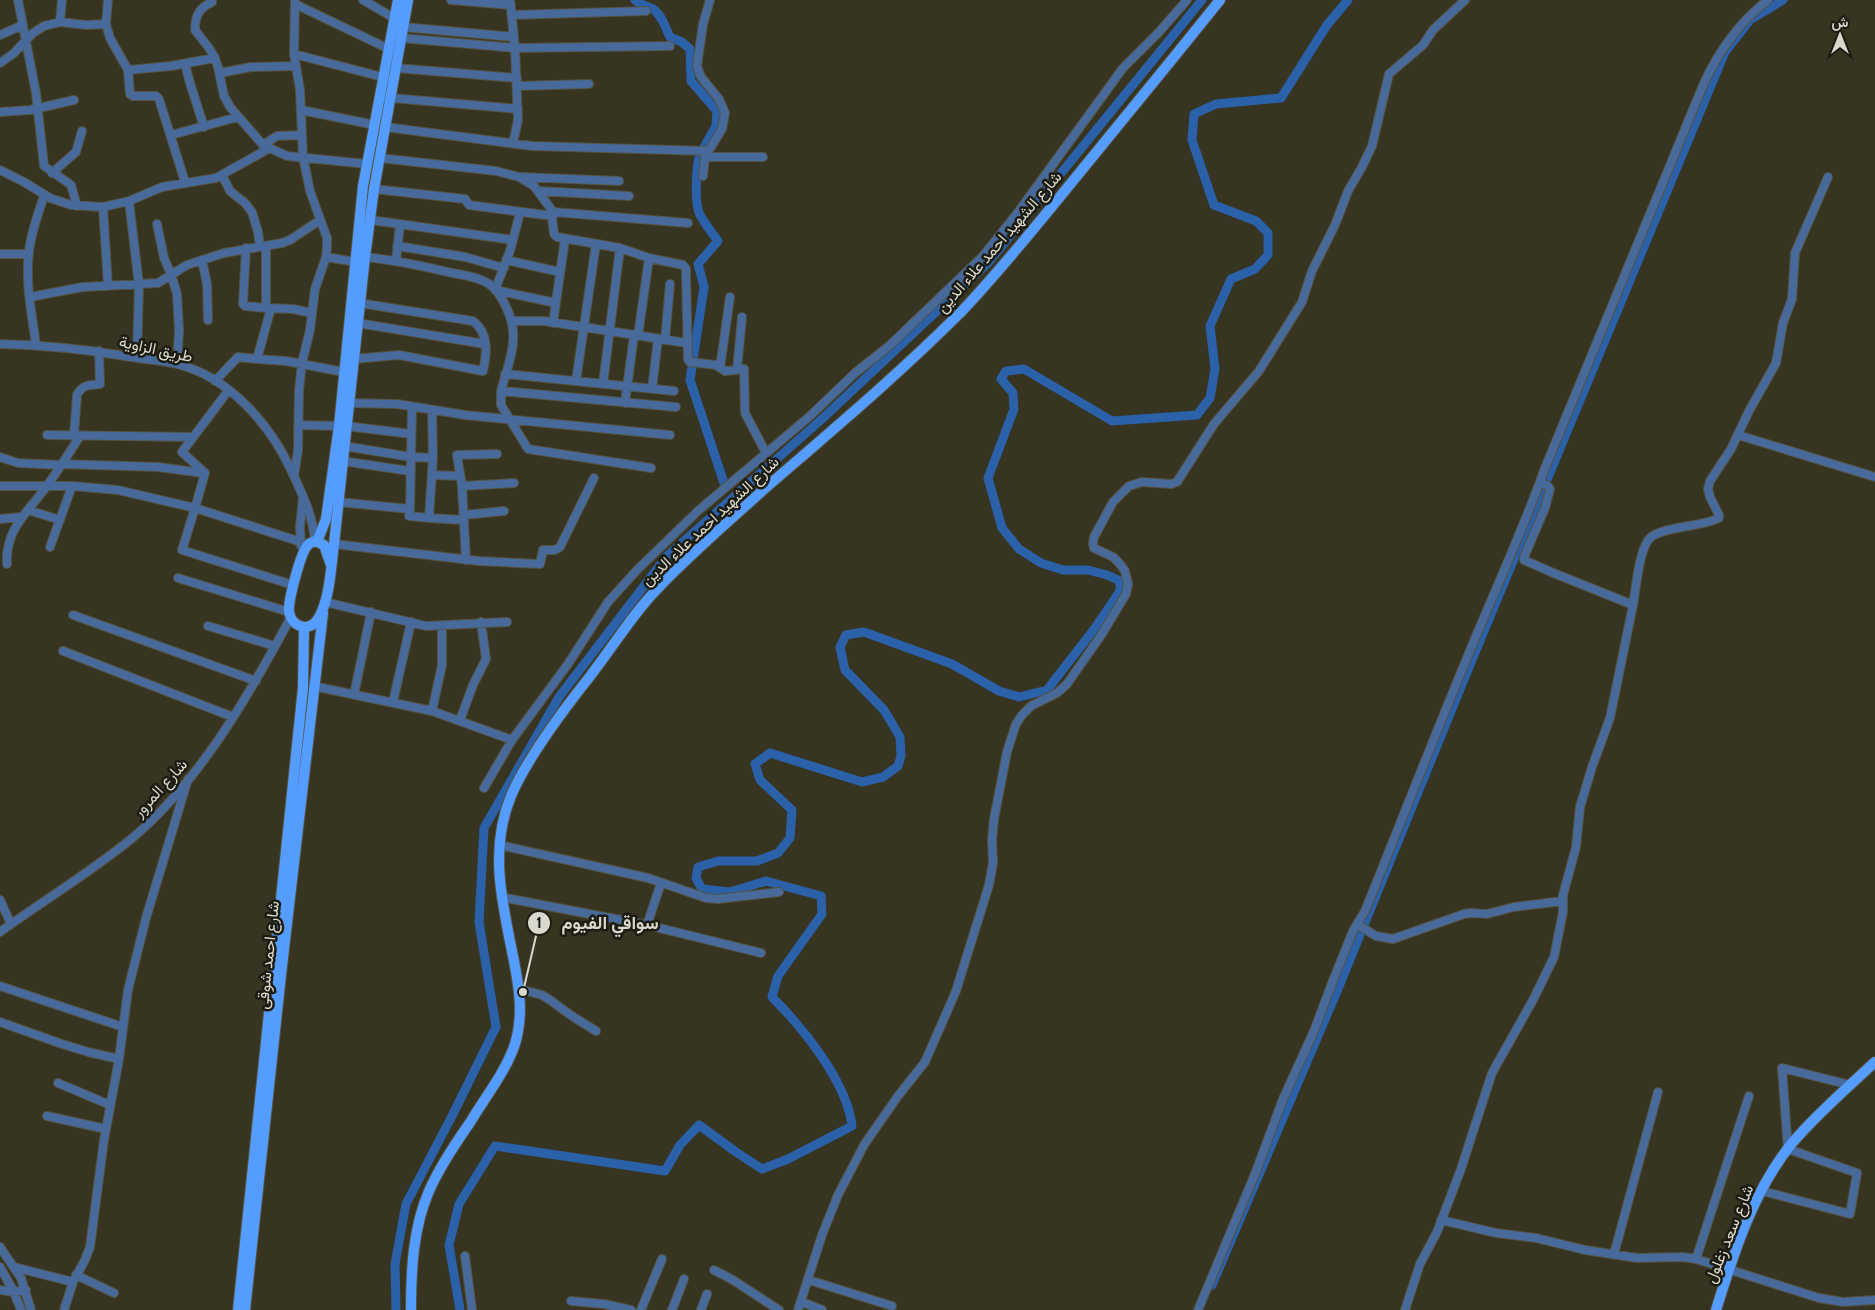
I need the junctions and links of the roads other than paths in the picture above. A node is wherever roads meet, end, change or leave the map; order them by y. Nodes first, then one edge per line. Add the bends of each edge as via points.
1 (18, 0) edge
2 (62, 0) edge
3 (108, 0) edge
4 (211, 0) edge
5 (363, 0) edge
6 (398, 0) edge
7 (408, 0) edge
8 (451, 0) edge
9 (460, 0) edge
10 (710, 0) edge
11 (1187, 0) edge
12 (1220, 0) edge
13 (1465, 0) edge
14 (1768, 0) edge
15 (295, 2) edge
16 (510, 3) edge
17 (646, 11) dead end
18 (512, 15) junction
19 (394, 18) junction
20 (60, 22) junction
21 (106, 24) junction
22 (23, 26) junction
23 (403, 27) junction
24 (0, 35) edge
25 (514, 36) junction
26 (401, 38) junction
27 (26, 40) junction
28 (670, 46) dead end
29 (515, 48) junction
30 (389, 49) junction
31 (294, 54) junction
32 (215, 58) junction
33 (0, 64) edge
34 (186, 64) junction
35 (295, 66) junction
36 (396, 68) junction
37 (128, 70) junction
38 (220, 73) junction
39 (388, 79) junction
40 (517, 82) junction
41 (589, 84) dead end
42 (385, 98) junction
43 (74, 100) dead end
44 (38, 109) junction
45 (518, 109) junction
46 (301, 110) junction
47 (0, 112) edge
48 (238, 117) junction
49 (380, 126) junction
50 (204, 127) junction
51 (82, 131) dead end
52 (171, 135) junction
53 (302, 135) junction
54 (513, 144) junction
55 (265, 147) junction
56 (707, 154) junction
57 (764, 156) dead end
58 (303, 157) junction
59 (380, 158) junction
60 (367, 164) junction
61 (0, 170) edge
62 (52, 173) junction
63 (222, 175) junction
64 (703, 176) dead end
65 (519, 177) junction
66 (1828, 177) dead end
67 (619, 181) dead end
68 (185, 182) junction
69 (374, 189) junction
70 (539, 191) junction
71 (44, 196) junction
72 (628, 196) dead end
73 (129, 201) junction
74 (77, 206) junction
75 (103, 206) junction
76 (520, 213) junction
77 (553, 214) junction
78 (320, 220) junction
79 (371, 220) junction
80 (688, 223) dead end
81 (157, 224) dead end
82 (400, 224) junction
83 (566, 239) junction
84 (513, 240) junction
85 (596, 244) junction
86 (263, 246) junction
87 (397, 246) junction
88 (246, 248) junction
89 (620, 248) junction
90 (0, 254) edge
91 (28, 254) junction
92 (326, 257) junction
93 (649, 258) junction
94 (360, 259) junction
95 (202, 260) junction
96 (396, 260) junction
97 (505, 264) junction
98 (560, 272) junction
99 (171, 274) junction
100 (670, 284) dead end
101 (139, 285) junction
102 (108, 286) junction
103 (495, 290) junction
104 (357, 296) junction
105 (30, 297) junction
106 (730, 297) dead end
107 (556, 303) junction
108 (269, 308) junction
109 (312, 314) junction
110 (742, 317) dead end
111 (208, 320) dead end
112 (512, 321) junction
113 (357, 323) junction
114 (553, 323) junction
115 (584, 328) junction
116 (610, 332) junction
117 (636, 336) junction
118 (662, 340) junction
119 (687, 343) junction
120 (0, 344) edge
121 (36, 344) junction
122 (486, 344) junction
123 (99, 351) junction
124 (137, 358) junction
125 (256, 359) junction
126 (353, 359) junction
127 (302, 363) junction
128 (177, 364) junction
129 (720, 368) junction
130 (737, 370) junction
131 (344, 372) junction
132 (505, 374) junction
133 (215, 381) junction
134 (576, 381) junction
135 (603, 384) junction
136 (627, 387) junction
137 (652, 389) junction
138 (228, 391) junction
139 (501, 391) junction
140 (674, 391) dead end
141 (625, 402) junction
142 (348, 403) junction
143 (412, 407) junction
144 (676, 407) dead end
145 (432, 411) junction
146 (509, 419) junction
147 (298, 425) junction
148 (342, 426) junction
149 (411, 434) junction
150 (47, 435) dead end
151 (77, 435) junction
152 (670, 435) dead end
153 (1738, 435) junction
154 (193, 438) junction
155 (344, 446) junction
156 (766, 453) junction
157 (497, 454) dead end
158 (0, 457) edge
159 (411, 457) junction
160 (433, 458) junction
161 (342, 461) junction
162 (61, 465) junction
163 (651, 468) dead end
164 (410, 471) junction
165 (205, 473) junction
166 (432, 474) junction
167 (294, 476) junction
168 (460, 476) junction
169 (1875, 477) edge
170 (594, 478) dead end
171 (514, 482) dead end
172 (1543, 484) junction
173 (0, 486) edge
174 (72, 486) junction
175 (462, 486) junction
176 (47, 487) junction
177 (303, 498) junction
178 (338, 502) junction
179 (195, 508) junction
180 (410, 509) junction
181 (28, 510) junction
182 (504, 511) dead end
183 (21, 517) junction
184 (429, 518) junction
185 (464, 518) junction
186 (0, 519) edge
187 (60, 520) junction
188 (301, 542) junction
189 (316, 542) junction
190 (334, 544) junction
191 (50, 547) dead end
192 (302, 554) junction
193 (466, 560) junction
194 (7, 564) dead end
195 (331, 565) junction
196 (178, 578) dead end
197 (293, 585) junction
198 (325, 603) junction
199 (1633, 605) junction
200 (371, 612) junction
201 (290, 614) junction
202 (74, 615) dead end
203 (411, 622) junction
204 (481, 622) junction
205 (507, 622) dead end
206 (208, 626) dead end
207 (442, 626) junction
208 (304, 628) junction
209 (275, 646) junction
210 (63, 651) dead end
211 (256, 681) junction
212 (314, 686) junction
213 (354, 694) junction
214 (393, 702) junction
215 (432, 711) junction
216 (234, 717) junction
217 (460, 720) junction
218 (512, 740) junction
219 (188, 779) junction
220 (484, 788) dead end
221 (499, 845) junction
222 (661, 882) junction
223 (779, 892) dead end
224 (501, 897) junction
225 (0, 900) edge
226 (1562, 901) junction
227 (11, 924) junction
228 (647, 925) junction
229 (1359, 926) junction
230 (0, 932) edge
231 (761, 954) dead end
232 (0, 986) edge
233 (519, 989) junction
234 (0, 1022) edge
235 (123, 1027) junction
236 (596, 1030) dead end
237 (119, 1059) junction
238 (1875, 1062) edge
239 (58, 1083) dead end
240 (1850, 1085) junction
241 (1658, 1092) dead end
242 (1749, 1096) dead end
243 (110, 1105) junction
244 (47, 1116) dead end
245 (106, 1129) junction
246 (1788, 1149) junction
247 (1762, 1191) junction
248 (1441, 1220) junction
249 (0, 1248) edge
250 (1614, 1254) junction
251 (465, 1256) dead end
252 (1696, 1258) junction
253 (662, 1259) dead end
254 (0, 1267) edge
255 (14, 1267) junction
256 (1730, 1268) junction
257 (714, 1270) dead end
258 (74, 1278) junction
259 (684, 1279) dead end
260 (809, 1280) junction
261 (0, 1290) edge
262 (26, 1290) junction
263 (14, 1292) junction
264 (114, 1293) dead end
265 (707, 1294) dead end
266 (1875, 1300) edge
267 (571, 1301) dead end
268 (802, 1302) junction
269 (892, 1306) dead end
270 (612, 1308) edge
271 (20, 1310) edge
272 (31, 1310) edge
273 (64, 1310) edge
274 (238, 1310) edge
275 (245, 1310) edge
276 (411, 1310) edge
277 (472, 1310) edge
278 (631, 1310) edge
279 (641, 1310) edge
280 (672, 1310) edge
281 (701, 1310) edge
282 (779, 1310) edge
283 (798, 1310) edge
284 (822, 1310) edge
285 (1198, 1310) edge
286 (1408, 1310) edge
287 (1716, 1310) edge

1 - 22 street
2 - 20 street
3 - 21 street
4 - 32 street via 197,14 195,30
5 - 19 street
6 - 19 main road
7 - 23 main road
8 - 9 street
9 - 16 street
10 - 56 street via 697,66 725,113 722,129
11 - 156 street via 1123,68 983,256 890,346
12 - 221 main road, شارع الشهيد احمد علاء الدين via 1042,218 960,312 716,532 640,608 524,771 502,823
13 - 260 street via 1433,30 1418,50 1389,74 1372,146 1312,271 1302,302 1259,371 1214,424 1177,482 1142,482 1129,486 1113,502 1094,536 1094,548 1113,557 1125,571 1126,594 1067,684 1031,706 1016,724 994,819 990,885 953,997 925,1062 880,1122 852,1168 822,1236
14 - 172 street via 1729,39 1707,76
15 - 30 street
15 - 31 street
16 - 18 street
17 - 18 street
18 - 25 street
19 - 30 main road
20 - 21 street via 86,26
20 - 27 street via 44,26
21 - 37 street
22 - 24 street
22 - 27 street
23 - 25 street
23 - 26 main road
25 - 29 street
26 - 29 street
26 - 36 main road
27 - 33 street
27 - 44 street
28 - 29 street
29 - 40 street
30 - 39 main road
31 - 35 street
31 - 39 street
32 - 34 street
32 - 38 street
34 - 37 street
34 - 50 street
35 - 38 street
35 - 46 street
36 - 39 main road
36 - 40 street
37 - 52 street via 130,94 158,97
38 - 48 street via 224,96
39 - 42 main road
40 - 41 street
40 - 45 street
42 - 45 street
42 - 49 main road
43 - 44 street
44 - 47 street
44 - 62 street via 43,162
45 - 54 street
46 - 49 street
46 - 53 street
48 - 50 street
48 - 55 street
49 - 54 street
49 - 59 main road
49 - 60 main road
50 - 52 street
51 - 62 street via 76,152
52 - 68 street
53 - 55 street via 277,136
53 - 58 street
54 - 56 street
55 - 58 street via 287,156
55 - 63 street
56 - 57 street
56 - 64 street
58 - 60 street
58 - 78 street
59 - 65 street via 496,171
59 - 69 main road
60 - 94 main road
61 - 71 street
62 - 74 street via 71,185
63 - 68 street
63 - 86 street via 230,191 252,212
65 - 67 street
65 - 70 street
66 - 153 street via 1795,253 1792,300 1783,323 1776,362
68 - 73 street via 162,187
69 - 76 street via 465,199 469,205
69 - 79 main road
70 - 72 street
70 - 77 street
71 - 74 street
71 - 91 street
73 - 75 street
73 - 101 street
74 - 75 street
75 - 102 street
76 - 77 street
76 - 84 street
77 - 80 street
77 - 83 street via 554,234
78 - 86 street via 290,240
78 - 92 street via 326,238
79 - 82 street
79 - 94 main road
81 - 99 street
82 - 84 street
82 - 87 street
83 - 85 street
83 - 98 street
84 - 97 street
85 - 89 street
85 - 115 street
86 - 88 street
86 - 108 street
87 - 96 street
87 - 97 street
88 - 95 street
88 - 108 street via 243,304
89 - 93 street
89 - 116 street
90 - 91 street
91 - 105 street
92 - 94 street
92 - 109 street
93 - 117 street
93 - 119 street via 686,268
94 - 96 street
94 - 104 main road
95 - 99 street via 187,264
95 - 111 street via 207,284
96 - 103 street via 484,281
97 - 98 street
97 - 103 street
98 - 107 street
99 - 101 street via 158,283
99 - 128 street via 178,310
100 - 118 street
101 - 102 street
101 - 124 street
102 - 105 street via 83,287
103 - 107 street
103 - 112 street
104 - 113 main road
104 - 122 street via 472,321 483,332
104 - 131 main road
105 - 121 street
106 - 129 street
107 - 114 street
108 - 109 street
108 - 125 street
109 - 127 street
110 - 130 street
112 - 114 street
112 - 132 street via 512,344
113 - 122 street
113 - 126 main road
114 - 115 street
115 - 116 street
115 - 134 street
116 - 117 street
116 - 135 street
117 - 118 street
117 - 136 street
118 - 119 street
118 - 137 street
119 - 129 street via 688,358 693,362
120 - 121 street, طريق الزاوية
121 - 123 street, طريق الزاوية
122 - 126 street via 483,371 399,355
123 - 124 street, طريق الزاوية
123 - 151 street via 100,384 87,385 76,395
124 - 128 street, طريق الزاوية
125 - 127 street
125 - 133 street via 238,357
126 - 142 main road
127 - 131 street
127 - 147 street
128 - 133 street, طريق الزاوية
129 - 130 street
130 - 156 street via 745,371 745,413
131 - 148 main road
132 - 134 street
132 - 139 street
133 - 138 street, طريق الزاوية
134 - 135 street
135 - 136 street
136 - 137 street
136 - 141 street
137 - 140 street
138 - 154 street
138 - 167 street, طريق الزاوية via 257,416 282,451
139 - 141 street
139 - 146 street via 501,405
141 - 144 street
142 - 143 street
142 - 148 main road
143 - 145 street
143 - 149 street
145 - 146 street
145 - 160 street
146 - 152 street
146 - 163 street via 528,449
147 - 148 street
147 - 167 street
148 - 149 street
148 - 155 main road, شارع احمد شوقى
148 - 189 main road via 326,519
149 - 159 street
150 - 151 street
151 - 154 street
151 - 162 street
153 - 169 street
153 - 199 street via 1708,489 1719,518 1674,529 1652,537 1646,543
154 - 165 street via 182,452
155 - 159 street
155 - 161 main road, شارع احمد شوقى
156 - 218 street via 699,510 608,602 568,664
157 - 168 street via 457,456
158 - 162 street via 18,463
159 - 160 street
159 - 164 street
160 - 166 street
161 - 164 street
161 - 178 main road, شارع احمد شوقى
162 - 165 street via 158,466
162 - 176 street
164 - 180 street
165 - 179 street
166 - 168 street
166 - 184 street
167 - 177 street, طريق الزاوية
168 - 175 street
170 - 193 street via 560,547 543,550 540,563
171 - 175 street
172 - 199 street via 1550,488 1524,560
172 - 229 street via 1467,659
173 - 176 street
174 - 176 street
174 - 179 street via 118,490
174 - 187 street
175 - 185 street
176 - 181 street
177 - 188 street, طريق الزاوية
177 - 189 street, طريق الزاوية via 312,519
178 - 180 street
178 - 190 main road, شارع احمد شوقى
179 - 188 street
179 - 197 street via 182,550
180 - 184 street via 409,516
181 - 183 street
181 - 187 street
182 - 185 street
183 - 186 street
183 - 194 street via 10,541
184 - 185 street
185 - 193 street
187 - 191 street
188 - 192 street, طريق الزاوية
189 - 192 main road via 308,545
189 - 195 main road via 326,548
190 - 193 street
190 - 195 main road, شارع احمد شوقى
192 - 197 main road
195 - 198 main road, شارع احمد شوقى
196 - 201 street
197 - 201 main road
198 - 200 street
198 - 208 main road via 314,624
198 - 212 main road, شارع احمد شوقى
199 - 226 street via 1610,718 1580,807 1576,847
200 - 203 street
200 - 213 street
201 - 208 main road via 295,624
201 - 209 street, شارع المرور
202 - 211 street
203 - 207 street
203 - 214 street
204 - 205 street
204 - 207 street
204 - 217 street via 486,659
206 - 209 street
207 - 215 street via 442,665
208 - 274 main road, شارع احمد شوقى via 303,688
209 - 211 street, شارع المرور
210 - 216 street
211 - 216 street, شارع المرور
212 - 213 street
212 - 275 main road, شارع احمد شوقى
213 - 214 street
214 - 215 street
215 - 217 street
216 - 219 street, شارع المرور
217 - 218 street
218 - 220 street
219 - 227 street, شارع المرور via 130,840
219 - 235 street via 146,918 128,990
221 - 222 street
221 - 224 main road, شارع الشهيد احمد علاء الدين
222 - 223 street via 706,898
222 - 228 street
224 - 228 street
224 - 233 main road, شارع الشهيد احمد علاء الدين
225 - 227 street
226 - 229 street via 1487,914 1471,912 1394,939 1385,939
226 - 248 street via 1562,919 1554,957 1492,1073
227 - 230 street, شارع المرور
228 - 231 street
229 - 285 street via 1283,1099
232 - 235 street
233 - 236 street via 542,995
233 - 276 main road, شارع الشهيد احمد علاء الدين via 519,1029 510,1057 439,1172 422,1210 414,1252
234 - 237 street via 59,1043
235 - 237 street
237 - 243 street
238 - 240 main road, شارع سعد زغلول
239 - 243 street
240 - 246 main road, شارع سعد زغلول
240 - 246 street via 1782,1068
241 - 250 street
242 - 252 street
243 - 245 street
244 - 245 street
245 - 258 street via 90,1247
246 - 247 main road, شارع سعد زغلول
246 - 247 street via 1857,1173 1850,1214
247 - 256 main road, شارع سعد زغلول
248 - 250 street
248 - 286 street via 1420,1264
249 - 255 street
250 - 252 street via 1637,1258
251 - 277 street
252 - 256 street
253 - 279 street
254 - 263 street
255 - 258 street
255 - 262 street
256 - 266 street via 1819,1298 1843,1302
256 - 287 main road, شارع سعد زغلول
257 - 282 street
258 - 264 street
258 - 273 street
259 - 280 street
260 - 268 street
260 - 269 street
261 - 263 street
262 - 263 street
262 - 272 street
263 - 271 street
265 - 281 street
267 - 270 street
268 - 283 street
268 - 284 street
270 - 278 street

